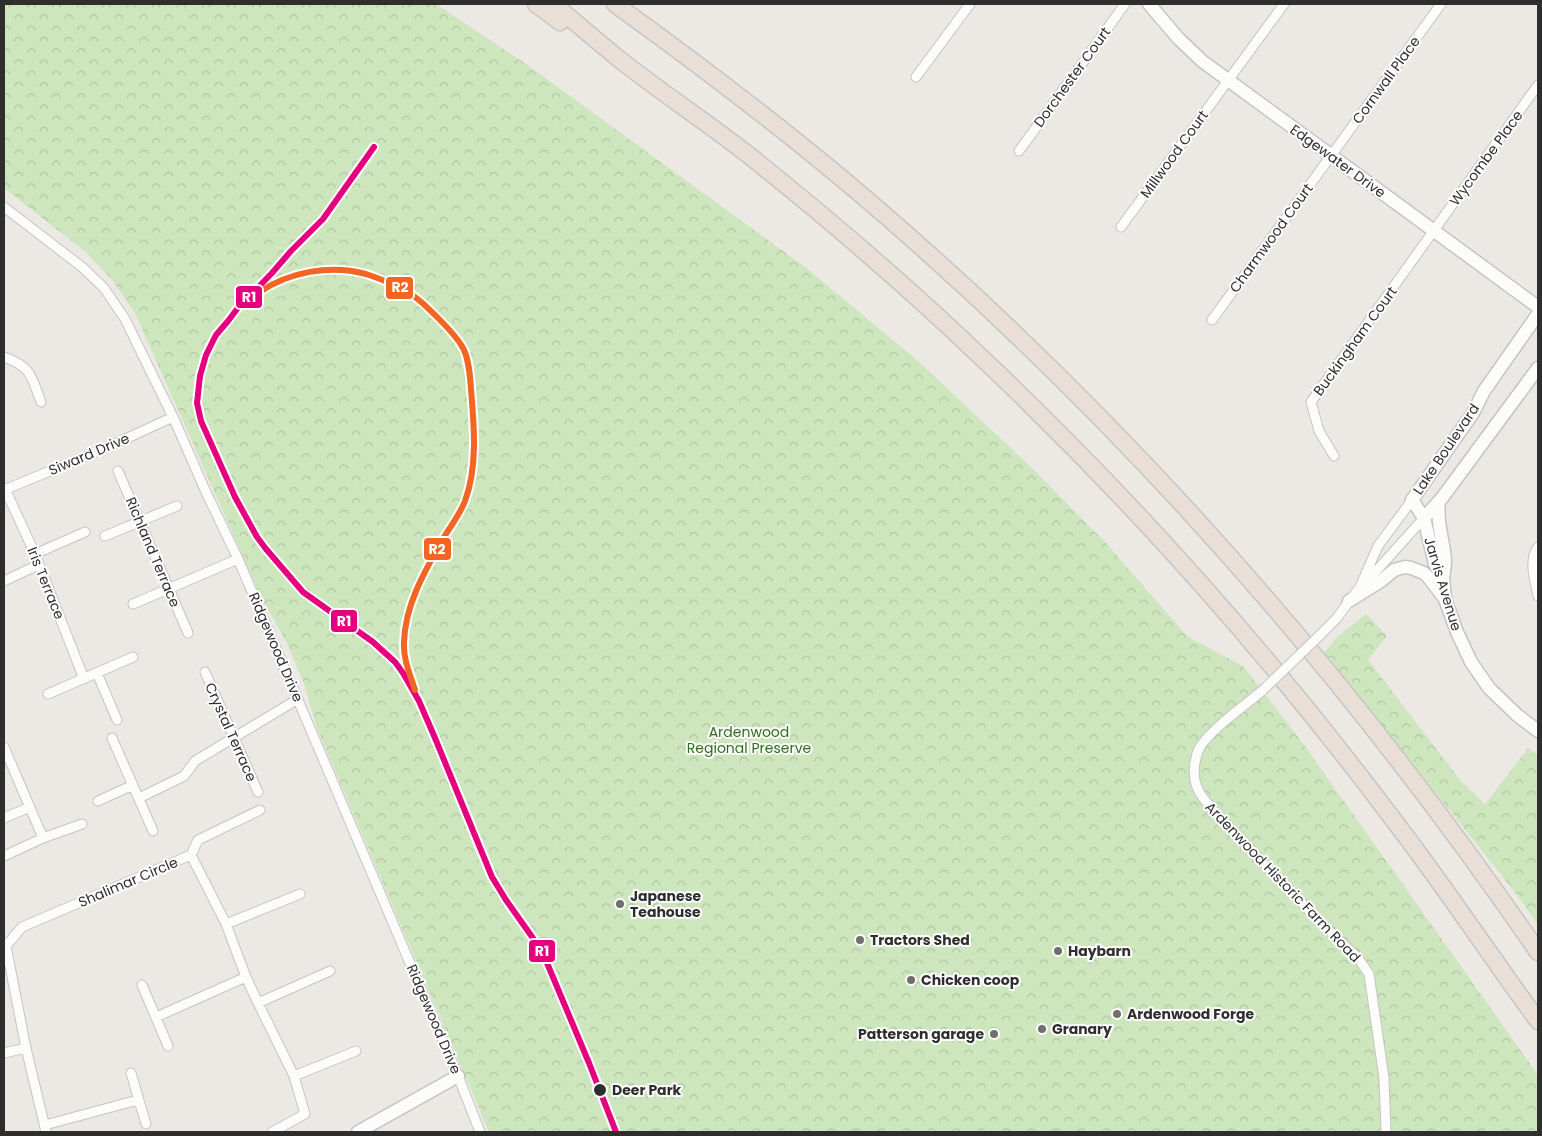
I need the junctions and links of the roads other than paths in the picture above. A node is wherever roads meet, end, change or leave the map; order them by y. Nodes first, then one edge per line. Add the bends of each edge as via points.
1 (536, 4) edge
2 (553, 4) edge
3 (615, 4) edge
4 (624, 4) edge
5 (970, 4) edge
6 (1125, 4) edge
7 (1149, 4) edge
8 (1284, 4) edge
9 (1441, 4) edge
10 (669, 43) junction
11 (619, 59) junction
12 (916, 77) dead end
13 (1228, 81) junction
14 (1538, 85) edge
15 (1019, 151) dead end
16 (1331, 156) junction
17 (4, 207) edge
18 (1121, 227) dead end
19 (1433, 231) junction
20 (1538, 306) edge
21 (1538, 314) edge
22 (1212, 320) dead end
23 (4, 357) edge
24 (1538, 368) edge
25 (41, 402) dead end
26 (173, 417) junction
27 (1334, 456) dead end
28 (118, 471) dead end
29 (5, 489) edge
30 (1412, 500) junction
31 (1439, 502) junction
32 (177, 506) dead end
33 (1424, 518) junction
34 (140, 522) junction
35 (85, 532) dead end
36 (105, 536) dead end
37 (1538, 547) edge
38 (35, 554) junction
39 (238, 558) junction
40 (38, 565) junction
41 (1443, 577) junction
42 (4, 580) edge
43 (1360, 587) junction
44 (169, 588) junction
45 (1538, 596) edge
46 (1446, 599) junction
47 (1349, 601) junction
48 (133, 604) dead end
49 (188, 633) dead end
50 (1319, 636) joint
51 (133, 657) dead end
52 (205, 672) dead end
53 (96, 673) junction
54 (84, 679) junction
55 (48, 694) dead end
56 (298, 699) junction
57 (117, 720) dead end
58 (1538, 731) edge
59 (234, 737) junction
60 (112, 738) dead end
61 (4, 747) edge
62 (134, 785) junction
63 (258, 792) dead end
64 (139, 798) junction
65 (98, 801) dead end
66 (30, 807) junction
67 (260, 810) dead end
68 (4, 818) edge
69 (82, 824) dead end
70 (153, 831) dead end
71 (44, 838) junction
72 (191, 855) junction
73 (4, 856) edge
74 (300, 894) dead end
75 (226, 924) junction
76 (5, 947) edge
77 (1538, 952) edge
78 (330, 971) dead end
79 (246, 977) junction
80 (142, 985) dead end
81 (258, 1003) junction
82 (156, 1017) junction
83 (1538, 1021) edge
84 (168, 1046) dead end
85 (26, 1048) junction
86 (356, 1051) dead end
87 (4, 1053) edge
88 (132, 1073) dead end
89 (294, 1076) junction
90 (458, 1076) junction
91 (138, 1100) junction
92 (146, 1124) dead end
93 (46, 1129) edge
94 (272, 1132) edge
95 (358, 1132) edge
96 (480, 1132) edge
97 (1386, 1132) edge

1 - 11 highway via 575,33
2 - 11 highway
3 - 10 highway
4 - 10 highway
5 - 12 street
6 - 15 street, Dorchester Court
7 - 13 street, Edgewater Drive via 1178,38
8 - 13 street, Millwood Court
9 - 16 street, Cornwall Place
10 - 77 highway via 774,123 936,261 1151,470 1300,636 1368,720
11 - 83 highway via 749,156 907,289 982,358 1121,497 1198,581 1334,742 1450,895
13 - 16 street, Edgewater Drive
13 - 18 street, Millwood Court
14 - 19 street, Wycombe Place
16 - 19 street, Edgewater Drive
16 - 22 street, Charmwood Court
17 - 26 street, Ridgewood Drive via 104,288 125,319
19 - 20 street, Edgewater Drive
19 - 27 street, Buckingham Court via 1311,402 1319,431
21 - 30 street, Lake Boulevard
23 - 25 street via 18,362 28,371
24 - 31 street, Lake Boulevard
26 - 29 street, Siward Drive
26 - 39 street, Ridgewood Drive
28 - 34 street, Richland Terrace
29 - 38 street, Iris Terrace
30 - 33 street, Jarvis Avenue
30 - 43 street, Lake Boulevard via 1378,546
31 - 33 street, Lake Boulevard
31 - 41 street via 1438,524 1445,562
32 - 34 street
33 - 41 street, Jarvis Avenue via 1434,564
33 - 43 street, Lake Boulevard
34 - 36 street
34 - 44 street, Richland Terrace
35 - 38 street
37 - 45 street via 1532,562
38 - 40 street, Iris Terrace
39 - 44 street
39 - 56 street, Ridgewood Drive
40 - 42 street
40 - 54 street, Iris Terrace
41 - 46 street, Jarvis Avenue
43 - 47 street, Lake Boulevard
44 - 48 street
44 - 49 street, Richland Terrace
46 - 47 street via 1424,573 1405,567 1394,570
46 - 58 street, Jarvis Avenue via 1471,662 1489,688
47 - 50 street, Lake Boulevard
50 - 97 street, Ardenwood Historic Farm Road, bridge via 1200,747 1195,781 1202,797 1215,812 1370,974 1384,1078
51 - 53 street
52 - 59 street, Crystal Terrace
53 - 54 street
53 - 57 street
54 - 55 street
56 - 59 street
56 - 90 street, Ridgewood Drive
59 - 63 street, Crystal Terrace
59 - 64 street via 195,761 184,776
60 - 62 street
61 - 66 street
62 - 64 street
62 - 65 street
64 - 70 street
66 - 68 street
66 - 71 street
67 - 72 street via 198,840
69 - 71 street
71 - 73 street
72 - 75 street, Shalimar Circle
72 - 76 street, Shalimar Circle via 22,927
74 - 75 street
75 - 79 street, Shalimar Circle
76 - 85 street, Shalimar Circle
78 - 81 street
79 - 81 street, Shalimar Circle
79 - 82 street
80 - 82 street
81 - 89 street, Shalimar Circle
82 - 84 street
85 - 87 street
85 - 93 street, Shalimar Circle
86 - 89 street
88 - 91 street
89 - 94 street, Shalimar Circle via 305,1114
90 - 95 street
90 - 96 street, Ridgewood Drive
91 - 92 street
91 - 93 street

